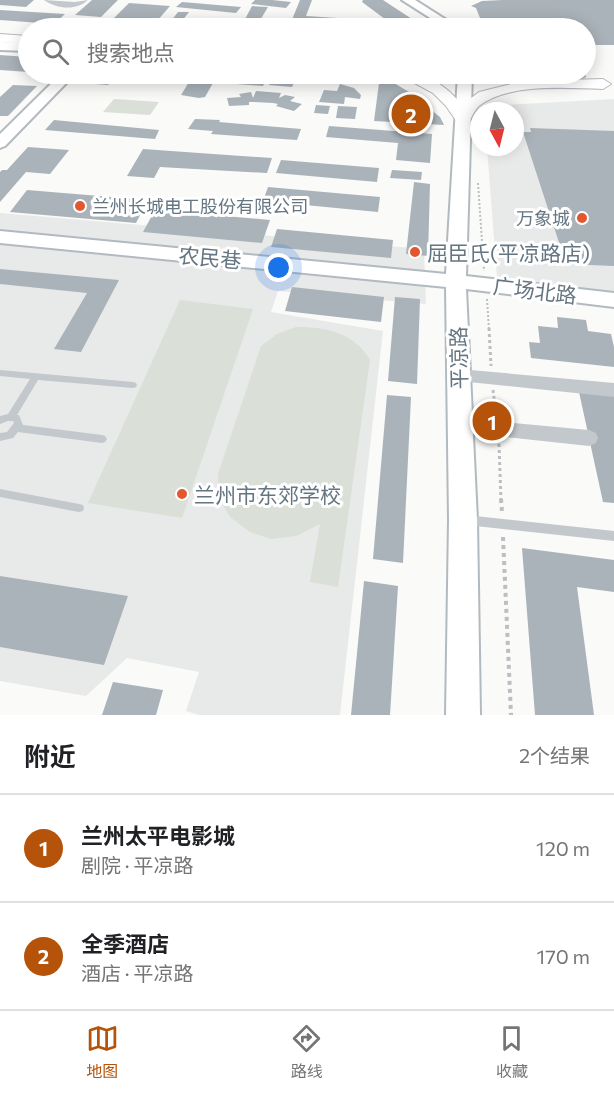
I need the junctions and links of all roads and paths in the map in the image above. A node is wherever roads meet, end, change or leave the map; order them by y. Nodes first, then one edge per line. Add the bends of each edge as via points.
1 (48, 0) edge
2 (84, 0) edge
3 (399, 0) edge
4 (428, 0) edge
5 (409, 1) edge
6 (425, 18) edge
7 (437, 18) edge
8 (0, 36) edge
9 (18, 37) edge
10 (0, 46) edge
11 (18, 47) edge
12 (58, 84) edge
13 (429, 84) edge
14 (466, 84) edge
15 (558, 84) edge
16 (463, 118) junction
17 (0, 143) edge
18 (478, 177) dead end
19 (0, 237) edge
20 (484, 271) dead end
21 (456, 280) junction
22 (487, 299) dead end
23 (614, 300) edge
24 (0, 373) edge
25 (459, 375) junction
26 (35, 377) junction
27 (491, 378) junction
28 (133, 385) dead end
29 (614, 390) edge
30 (12, 417) junction
31 (0, 420) edge
32 (460, 425) junction
33 (17, 428) junction
34 (498, 429) junction
35 (0, 437) edge
36 (589, 438) dead end
37 (102, 439) dead end
38 (0, 493) edge
39 (79, 508) dead end
40 (463, 520) junction
41 (502, 524) junction
42 (614, 536) edge
43 (463, 715) edge
44 (511, 715) edge

1 - 2 street via 77,5
3 - 6 street
4 - 5 street
5 - 7 street
8 - 9 main road
10 - 11 street
12 - 17 street
13 - 16 main road
14 - 16 street, 平凉路
15 - 16 main road via 487,94 470,103
16 - 21 street, 平凉路
18 - 20 path
19 - 21 street, 农民巷
21 - 23 street, 广场北路
21 - 25 street, 平凉路
22 - 27 path
24 - 26 lane
25 - 27 street
25 - 32 street, 平凉路
26 - 28 lane
26 - 30 lane
27 - 29 street
27 - 34 path
30 - 31 lane
30 - 33 lane via 18,421
32 - 34 street
32 - 40 street, 平凉路
33 - 35 lane
33 - 37 lane
34 - 36 street
34 - 41 path
38 - 39 lane
40 - 41 lane
40 - 43 street, 平凉路
41 - 42 lane
41 - 44 path

